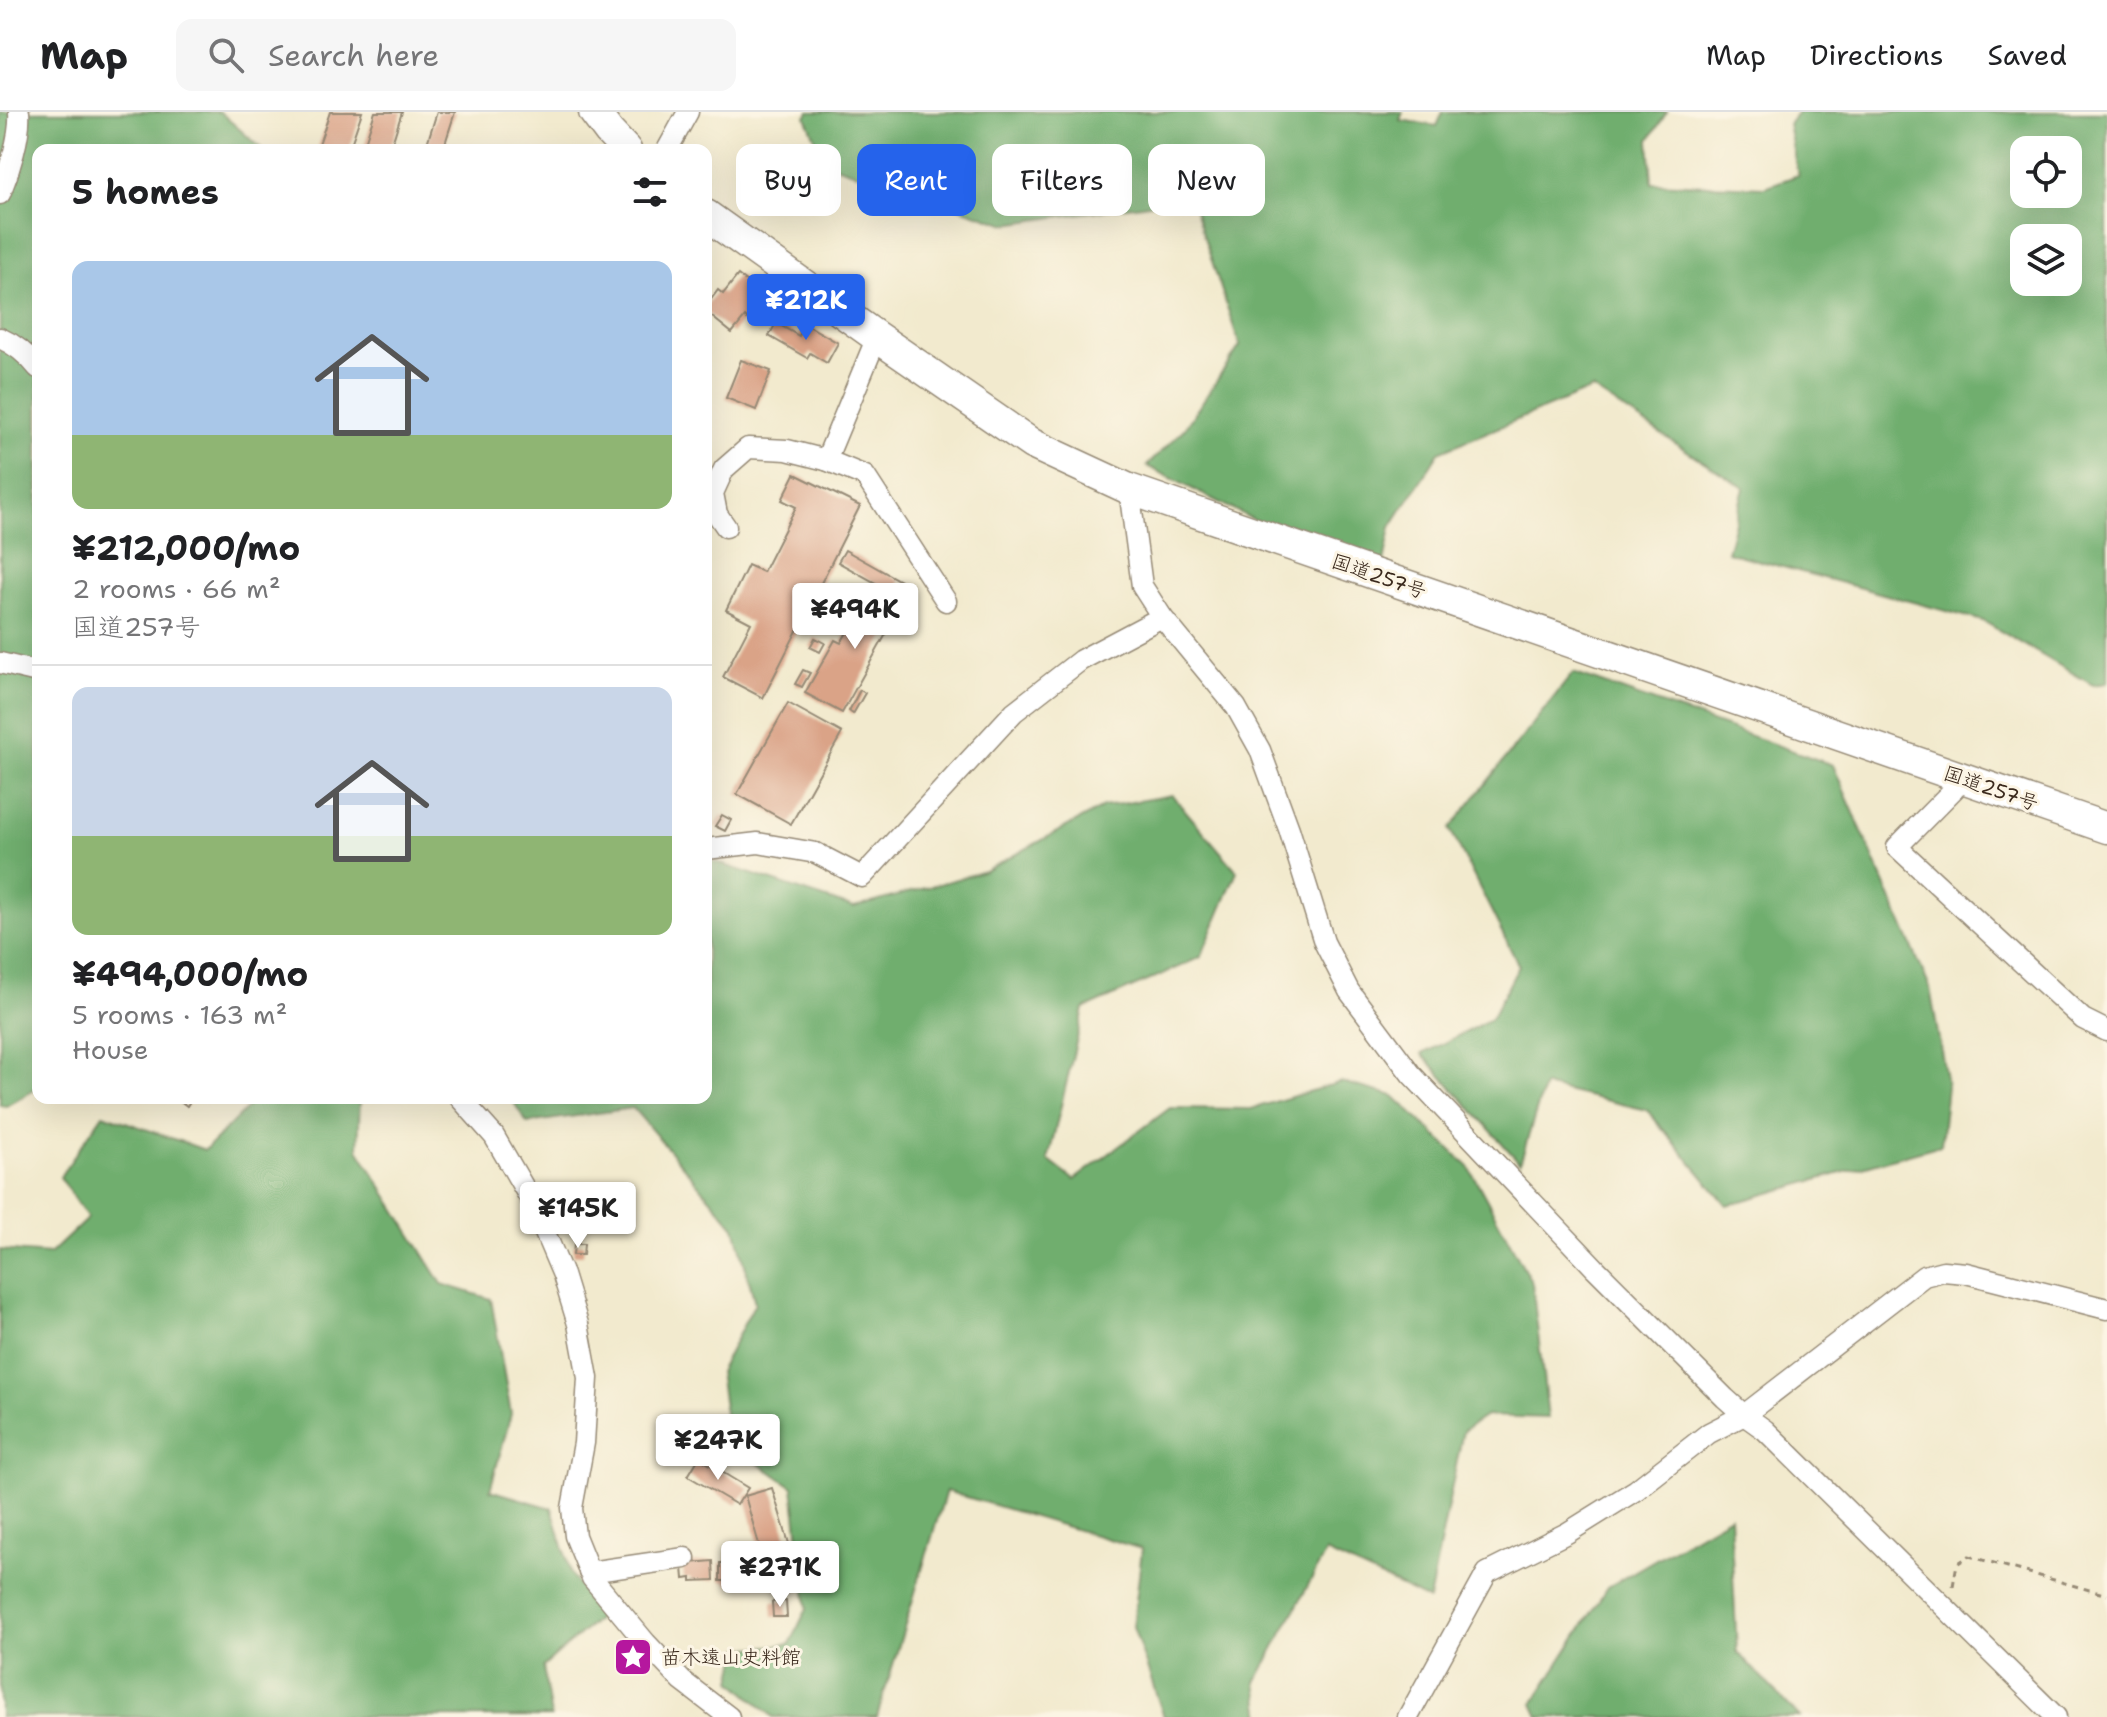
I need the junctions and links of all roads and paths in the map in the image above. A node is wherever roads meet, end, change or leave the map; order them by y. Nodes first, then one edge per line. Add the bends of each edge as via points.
1 (19, 112) edge
2 (594, 112) edge
3 (688, 112) edge
4 (620, 144) edge
5 (670, 144) edge
6 (0, 194) edge
7 (712, 219) edge
8 (877, 337) junction
9 (0, 338) edge
10 (32, 360) edge
11 (826, 460) junction
12 (1129, 489) junction
13 (726, 527) dead end
14 (946, 601) dead end
15 (1162, 617) junction
16 (0, 663) edge
17 (32, 671) edge
18 (1965, 778) junction
19 (2107, 828) edge
20 (712, 848) edge
21 (2107, 1031) edge
22 (465, 1104) edge
23 (2107, 1309) edge
24 (1744, 1415) junction
25 (685, 1558) dead end
26 (589, 1572) junction
27 (2107, 1595) edge
28 (1950, 1613) junction
29 (729, 1717) edge
30 (1408, 1717) edge
31 (2056, 1717) edge

1 - 6 street
2 - 4 highway
3 - 5 street
7 - 8 highway, 国道257号
8 - 11 street
8 - 12 highway, 国道257号 via 1032,444
9 - 10 street
11 - 13 street via 748,448 724,469 713,493
11 - 14 street via 865,476
12 - 15 street via 1142,586
12 - 18 highway, 国道257号
15 - 20 street via 1081,660 1014,712 862,877 816,853 758,843
15 - 24 street via 1236,707 1260,750 1324,942 1349,991 1411,1074
16 - 17 street
18 - 19 highway, 国道257号
18 - 21 street via 1897,847 2083,1019
22 - 26 street via 494,1136 531,1200 578,1324 588,1378 572,1508 575,1536
23 - 24 street via 1966,1273 1924,1276
24 - 28 street
24 - 30 street via 1709,1433 1636,1490 1567,1533 1487,1573
25 - 26 street
26 - 29 street via 682,1681
27 - 28 path via 1969,1556 1957,1564
28 - 31 street

